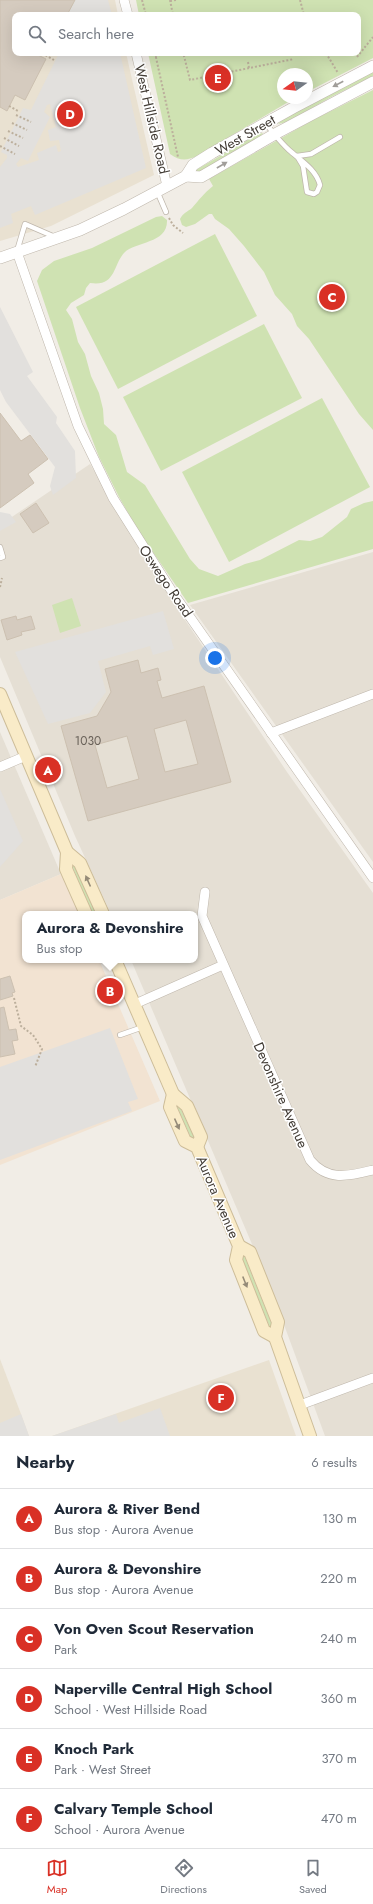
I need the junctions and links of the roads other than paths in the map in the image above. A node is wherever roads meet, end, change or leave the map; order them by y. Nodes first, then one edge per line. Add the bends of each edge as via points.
1 (124, 0) edge
2 (127, 12) edge
3 (137, 56) edge
4 (373, 66) edge
5 (373, 82) edge
6 (266, 124) junction
7 (275, 134) junction
8 (340, 136) dead end
9 (297, 156) junction
10 (186, 176) junction
11 (162, 189) junction
12 (166, 212) road end
13 (57, 238) junction
14 (17, 252) junction
15 (0, 258) edge
16 (0, 547) edge
17 (0, 558) edge
18 (0, 694) edge
19 (373, 694) edge
20 (272, 733) junction
21 (26, 756) junction
22 (0, 767) edge
23 (67, 852) junction
24 (373, 878) edge
25 (205, 892) dead end
26 (85, 911) edge
27 (102, 911) edge
28 (117, 963) edge
29 (224, 965) junction
30 (134, 1004) junction
31 (144, 1026) junction
32 (120, 1035) dead end
33 (173, 1094) junction
34 (197, 1147) junction
35 (373, 1170) edge
36 (373, 1378) edge
37 (300, 1405) junction
38 (310, 1436) edge

1 - 2 street
3 - 11 street, West Hillside Road
4 -> 6 street, West Street
5 - 7 street, West Street
6 - 7 lane
6 - 10 street, West Street via 193,165
7 - 9 lane
10 -> 7 street, West Street via 201,177
8 - 9 lane via 311,154
9 - 9 lane via 319,180 319,189 314,194 307,192 303,166
10 - 11 street, West Street
11 - 12 lane
11 - 13 street, West Street via 100,221
13 - 14 street, West Street
13 - 14 lane via 25,224
14 - 15 street, West Street
14 - 20 street, Oswego Road via 78,426 113,498 162,577
16 - 17 lane via 3,557
18 - 21 main road
19 - 20 street
20 - 24 street, Oswego Road
21 - 22 street
21 - 23 main road
23 - 26 main road via 66,869
27 -> 23 main road via 80,863
25 - 29 street, Devonshire Avenue via 202,916
28 - 30 main road, Aurora Avenue
29 - 30 street
29 - 35 street, Devonshire Avenue via 310,1160 323,1172 334,1176 350,1176
30 - 31 main road, Aurora Avenue
31 - 32 lane
31 - 33 main road, Aurora Avenue
33 - 34 main road, Aurora Avenue via 187,1106 201,1137
33 -> 34 main road, Aurora Avenue via 170,1107 185,1140
34 - 37 main road, Aurora Avenue via 239,1246 236,1260 264,1331 275,1337
36 - 37 street
37 - 38 main road, Aurora Avenue

